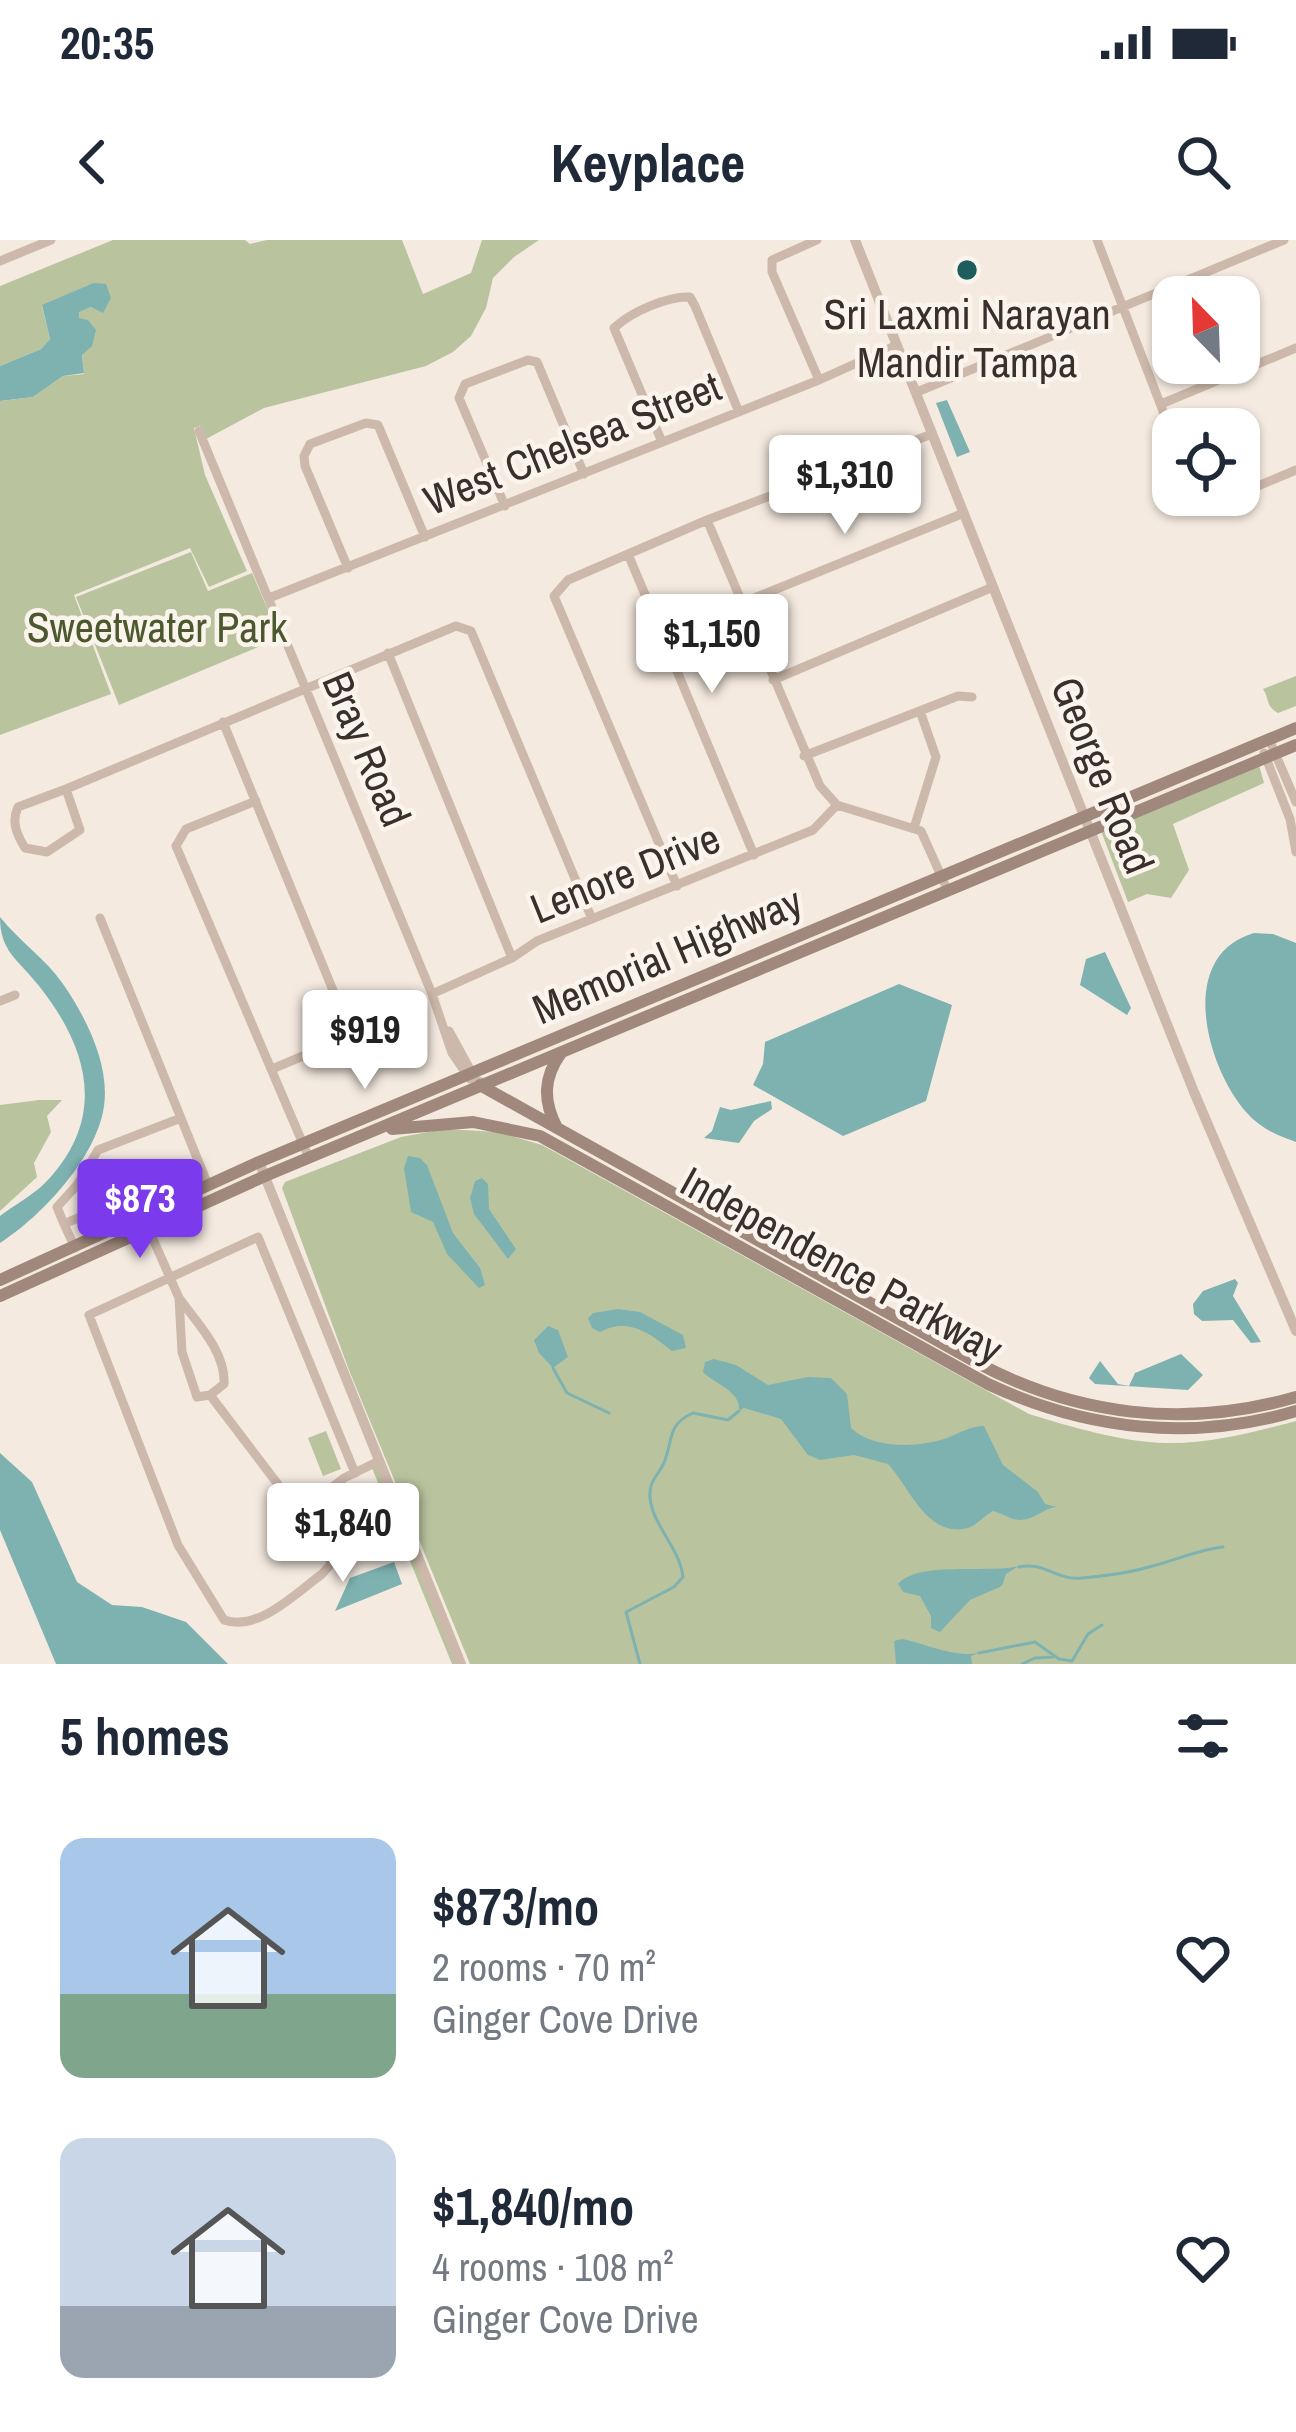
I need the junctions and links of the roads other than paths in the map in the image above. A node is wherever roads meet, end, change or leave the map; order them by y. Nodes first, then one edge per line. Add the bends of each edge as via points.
1 (51, 240) edge
2 (817, 240) edge
3 (855, 240) edge
4 (1097, 240) edge
5 (1284, 240) edge
6 (0, 261) edge
7 (1120, 308) junction
8 (897, 344) junction
9 (1296, 348) edge
10 (819, 380) junction
11 (916, 392) junction
12 (1161, 404) junction
13 (1162, 408) edge
14 (740, 412) junction
15 (199, 431) dead end
16 (932, 434) junction
17 (662, 442) junction
18 (1296, 470) edge
19 (584, 474) junction
20 (1260, 485) edge
21 (505, 506) junction
22 (964, 513) junction
23 (707, 520) junction
24 (425, 537) junction
25 (628, 554) junction
26 (347, 568) junction
27 (993, 587) junction
28 (269, 598) junction
29 (742, 603) junction
30 (388, 653) junction
31 (772, 680) junction
32 (305, 687) junction
33 (972, 697) dead end
34 (920, 711) junction
35 (223, 722) junction
36 (1296, 728) edge
37 (1265, 741) junction
38 (1296, 745) edge
39 (804, 756) junction
40 (1271, 756) junction
41 (66, 789) junction
42 (256, 801) junction
43 (1296, 802) edge
44 (837, 805) junction
45 (1086, 823) junction
46 (914, 828) junction
47 (1296, 852) edge
48 (754, 855) junction
49 (944, 883) junction
50 (677, 886) junction
51 (100, 918) dead end
52 (592, 919) junction
53 (512, 958) junction
54 (432, 994) junction
55 (15, 995) dead end
56 (0, 1001) edge
57 (598, 1028) junction
58 (564, 1050) junction
59 (272, 1069) junction
60 (471, 1080) junction
61 (181, 1118) junction
62 (558, 1130) junction
63 (367, 1133) junction
64 (305, 1151) junction
65 (262, 1169) junction
66 (188, 1172) dead end
67 (168, 1190) junction
68 (211, 1192) junction
69 (64, 1224) junction
70 (148, 1230) junction
71 (78, 1255) junction
72 (172, 1277) junction
73 (0, 1280) edge
74 (308, 1285) junction
75 (0, 1296) edge
76 (284, 1296) junction
77 (179, 1298) junction
78 (1296, 1331) edge
79 (210, 1395) junction
80 (1296, 1397) edge
81 (1296, 1411) edge
82 (379, 1461) junction
83 (355, 1472) junction
84 (302, 1511) junction
85 (461, 1664) edge

1 - 6 street
2 - 10 street via 772,260 772,272
3 - 8 street, George Road
4 - 7 street
5 - 7 street
7 - 11 street
7 - 12 street
8 - 10 street, West Chelsea Street
8 - 11 street, George Road
9 - 12 street
10 - 14 street, West Chelsea Street
11 - 16 street, George Road
12 - 13 street
14 - 17 street, West Chelsea Street
14 - 17 street via 690,297 677,297 614,328
15 - 28 street, Bray Road
16 - 22 street, George Road
16 - 23 street
17 - 19 street, West Chelsea Street
18 - 20 street
19 - 21 street, West Chelsea Street
19 - 21 street via 537,362 465,384 459,398
21 - 24 street, West Chelsea Street
22 - 27 street, George Road
22 - 29 street
23 - 25 street
23 - 29 street
24 - 26 street, West Chelsea Street
24 - 26 street via 378,424 310,444 305,466
25 - 48 street
25 - 50 street via 568,580 554,596
26 - 28 street, West Chelsea Street
27 - 31 street
27 - 45 street, George Road
28 - 32 street, Bray Road
29 - 31 street
30 - 32 street
30 - 52 street via 456,626 472,631
30 - 53 street
31 - 39 street
32 - 35 street
32 - 54 street, Bray Road
33 - 34 street
34 - 39 street
34 - 46 street via 936,757
35 - 41 street
35 - 42 street
36 - 37 main road, Memorial Highway
37 - 40 street
37 - 45 main road, Memorial Highway
38 - 40 main road, Memorial Highway
39 - 44 street
40 - 43 street
40 - 45 main road, Memorial Highway
40 - 47 street
41 - 41 street via 18,807 16,833 25,848 47,852 80,830
42 - 59 street via 346,1022 341,1040
42 - 59 street via 186,829 176,846
44 - 46 street
44 - 48 street, Lenore Drive via 813,830
45 - 49 main road, Memorial Highway
45 - 78 street, George Road
46 - 49 street via 928,840
48 - 50 street, Lenore Drive
49 - 57 main road, Memorial Highway
50 - 52 street, Lenore Drive
51 - 61 street
52 - 53 street, Lenore Drive
53 - 54 street, Lenore Drive
54 - 60 street, Bray Road
55 - 56 street
57 - 58 main road, Memorial Highway
57 - 60 main road, Memorial Highway
58 - 60 main road, Memorial Highway
58 - 62 main road via 546,1092
59 - 64 street
60 - 62 main road, Independence Parkway
60 - 63 main road, Memorial Highway via 453,1097
60 - 64 main road, Memorial Highway
61 - 68 street
61 - 69 street via 95,1152 57,1207
62 - 80 main road, Independence Parkway via 1036,1390 1155,1415 1219,1413
63 - 64 main road, Memorial Highway
63 - 81 main road, Independence Parkway via 458,1121 533,1133 988,1384 1048,1409 1119,1426 1178,1429
64 - 65 main road, Memorial Highway
65 - 68 main road, Memorial Highway
65 - 74 street
66 - 67 street
67 - 68 main road, Memorial Highway
67 - 69 street
67 - 71 main road, Memorial Highway
68 - 70 main road, Memorial Highway
69 - 71 street
70 - 71 main road, Memorial Highway
70 - 72 street
71 - 73 main road, Memorial Highway
71 - 75 main road, Memorial Highway
72 - 76 street via 258,1237
72 - 77 street
72 - 84 street via 88,1315 178,1545 224,1620 264,1616 330,1564 329,1547
74 - 76 street
74 - 82 street
76 - 83 street
77 - 79 street via 184,1363 197,1397
77 - 79 street via 224,1371 221,1389
79 - 84 street
82 - 83 street
82 - 85 street
83 - 84 street

